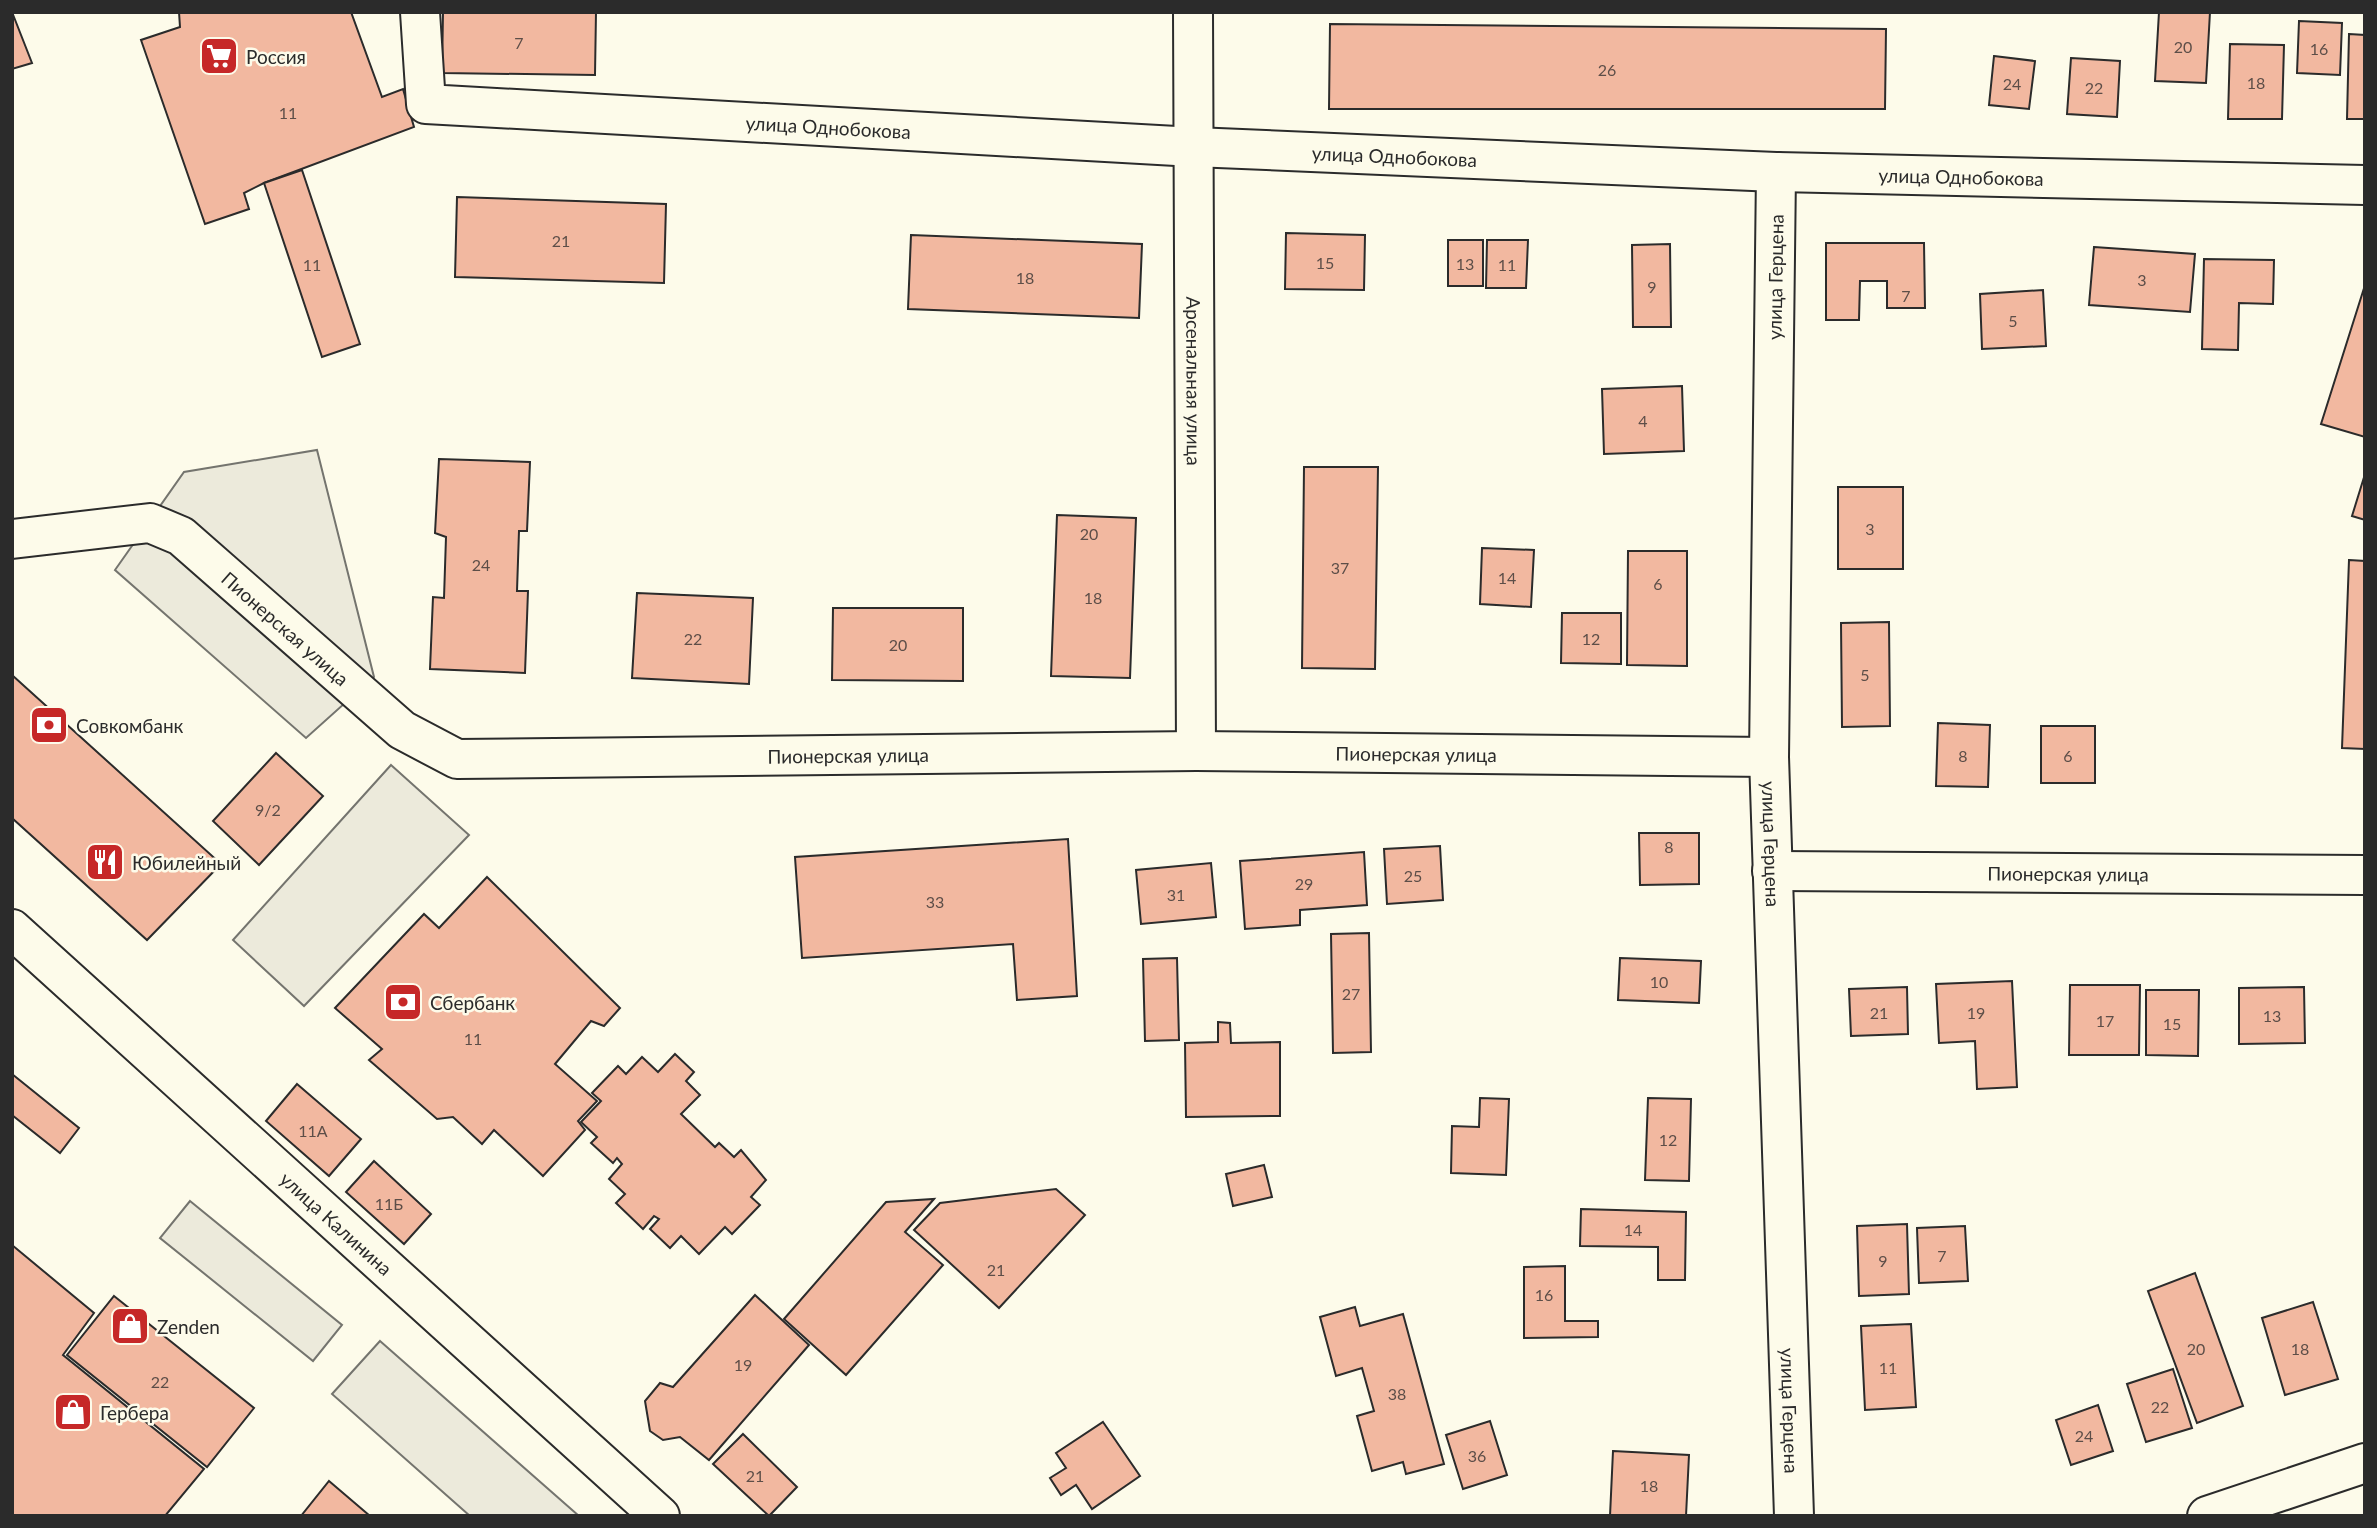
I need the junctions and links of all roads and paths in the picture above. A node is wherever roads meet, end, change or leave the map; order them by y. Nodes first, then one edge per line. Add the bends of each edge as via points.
1 (420, 12) edge
2 (1193, 12) edge
3 (1194, 147) junction
4 (1776, 172) junction
5 (2365, 185) edge
6 (12, 539) edge
7 (1196, 751) junction
8 (1769, 757) junction
9 (1772, 871) junction
10 (2365, 875) edge
11 (12, 929) edge
12 (2365, 1463) edge
13 (660, 1516) edge
14 (1794, 1516) edge
15 (2207, 1516) edge

1 - 3 street, улица Однобокова via 426,104
2 - 3 street, Арсенальная улица
3 - 4 street, улица Однобокова
3 - 7 street, Арсенальная улица
4 - 5 street, улица Однобокова
4 - 8 street, улица Герцена
6 - 7 street, Пионерская улица via 150,523 181,536 402,730 457,759
7 - 8 street, Пионерская улица
8 - 9 street, улица Герцена
9 - 10 street, Пионерская улица
9 - 14 street, улица Герцена
11 - 13 street, улица Калинина
12 - 15 street

